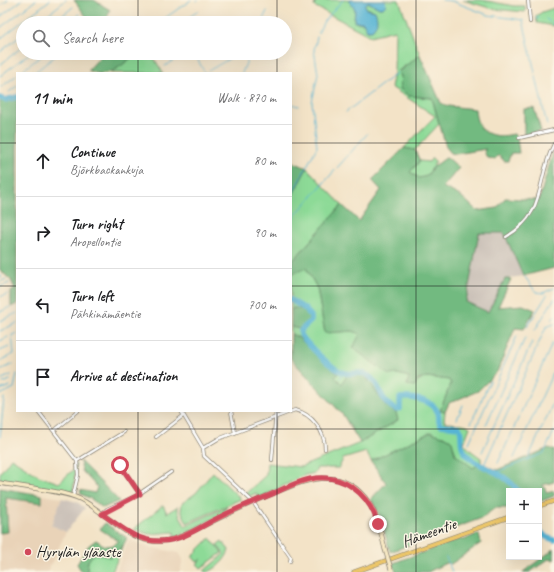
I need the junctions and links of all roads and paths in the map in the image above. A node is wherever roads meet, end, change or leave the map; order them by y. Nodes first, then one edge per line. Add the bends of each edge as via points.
1 (528, 0) edge
2 (530, 22) dead end
3 (554, 130) edge
4 (518, 138) dead end
5 (554, 144) edge
6 (506, 237) dead end
7 (292, 411) edge
8 (39, 412) edge
9 (77, 412) edge
10 (181, 412) edge
11 (231, 412) edge
12 (276, 412) edge
13 (289, 412) edge
14 (183, 416) junction
15 (276, 416) junction
16 (54, 431) junction
17 (124, 432) dead end
18 (235, 433) junction
19 (156, 436) dead end
20 (203, 448) junction
21 (325, 449) dead end
22 (272, 460) dead end
23 (77, 461) junction
24 (120, 465) dead end
25 (171, 472) dead end
26 (0, 483) edge
27 (140, 494) junction
28 (73, 496) junction
29 (554, 501) edge
30 (253, 502) junction
31 (542, 505) edge
32 (102, 514) junction
33 (506, 518) edge
34 (290, 562) dead end
35 (391, 570) edge
36 (355, 572) edge

1 - 2 street
3 - 4 street
5 - 6 street via 533,212 522,226
7 - 21 street via 304,413 313,419 325,443
8 - 16 street
9 - 16 street
10 - 14 street
11 - 18 street
12 - 15 street
13 - 15 street
14 - 19 street
14 - 20 street
15 - 18 street
15 - 22 street
16 - 23 street
17 - 23 street
18 - 20 street
20 - 30 street via 204,456
23 - 28 street via 78,475
24 - 27 street
25 - 27 street
26 - 28 street
27 - 32 street
28 - 32 street
29 - 31 main road
30 - 32 street via 179,538 162,542 134,536
30 - 34 street via 291,558
30 - 35 street, bridge via 308,479 328,478 346,483 355,488 370,504
33 - 36 main road, Hämeentie

